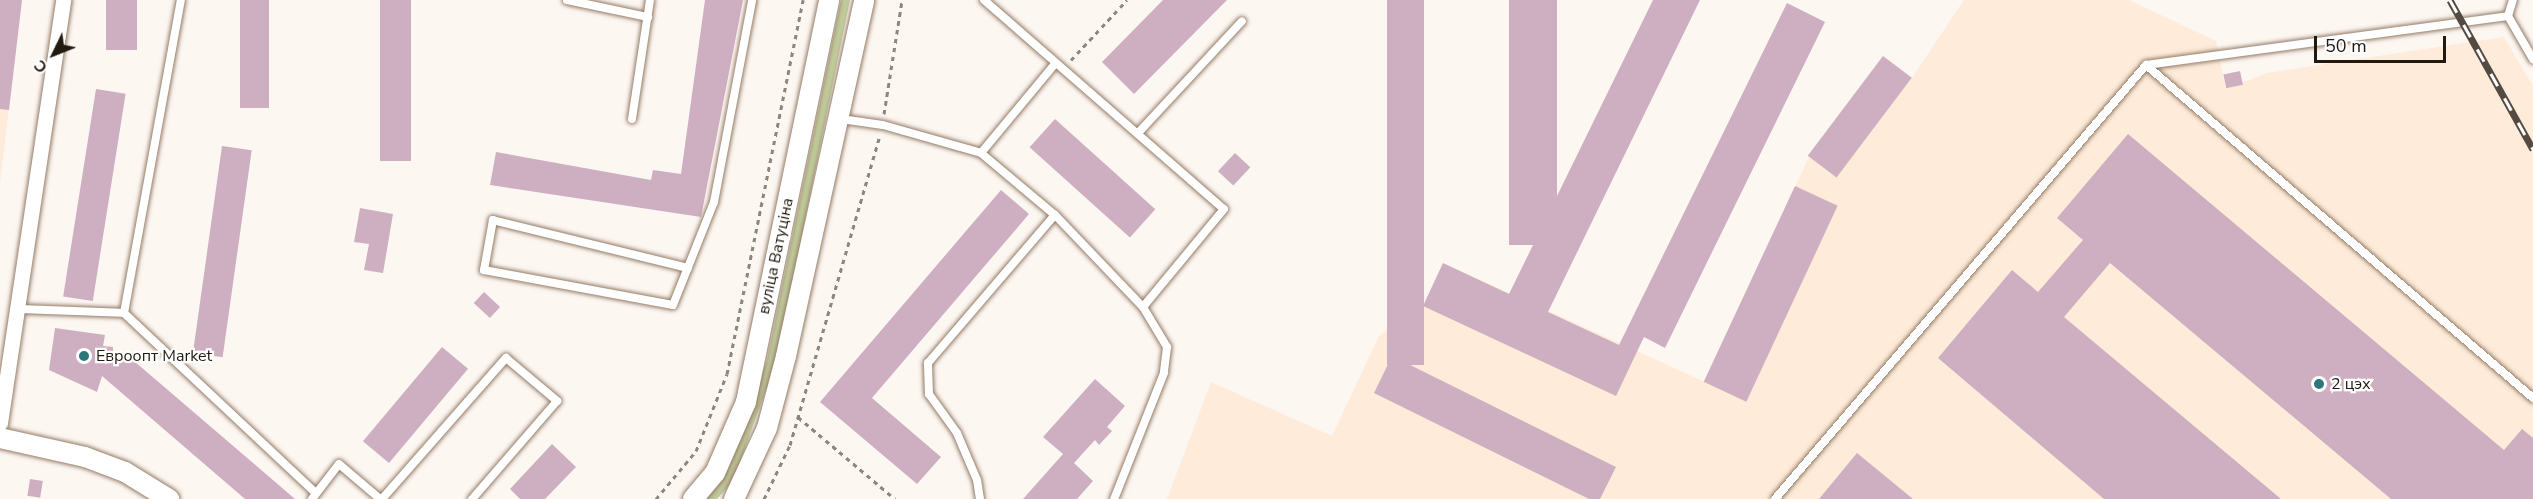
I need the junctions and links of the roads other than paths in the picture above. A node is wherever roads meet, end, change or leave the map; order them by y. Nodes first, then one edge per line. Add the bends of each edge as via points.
1 (63, 0) edge
2 (181, 0) edge
3 (567, 0) edge
4 (650, 0) edge
5 (752, 0) edge
6 (829, 0) edge
7 (864, 0) edge
8 (984, 0) edge
9 (2513, 0) edge
10 (2508, 16) junction
11 (648, 17) junction
12 (1242, 21) dead end
13 (2533, 59) edge
14 (1054, 65) junction
15 (2146, 65) junction
16 (632, 119) dead end
17 (841, 119) junction
18 (1139, 132) junction
19 (981, 153) junction
20 (1055, 216) junction
21 (688, 268) junction
22 (1143, 307) junction
23 (17, 309) junction
24 (124, 313) junction
25 (2533, 398) edge
26 (0, 423) edge
27 (0, 438) edge
28 (314, 496) edge
29 (169, 499) edge
30 (381, 499) edge
31 (472, 499) edge
32 (693, 499) edge
33 (735, 499) edge
34 (980, 499) edge
35 (1114, 499) edge
36 (1775, 499) edge

1 - 23 street
2 - 24 lane
3 - 11 lane
4 - 11 lane
5 - 21 lane via 714,202
6 - 32 street, вуліца Ватуціна via 746,402 715,473
7 - 17 street, вуліца Ватуціна
8 - 14 lane
9 - 10 lane
10 - 13 lane
10 - 15 lane
11 - 16 lane
12 - 18 lane
14 - 18 lane
14 - 19 lane
15 - 25 lane
15 - 36 lane
17 - 19 lane via 883,125
17 - 33 street, вуліца Ватуціна via 767,428
18 - 22 lane via 1224,209
19 - 20 lane
20 - 22 lane
20 - 34 lane via 928,363 929,394 957,433 977,480
21 - 21 lane via 673,305 484,270 493,220
22 - 35 lane via 1167,347 1164,374
23 - 24 lane
23 - 26 street
24 - 28 lane
27 - 29 street via 85,457 125,472
28 - 30 lane via 339,464
30 - 31 lane via 506,358 557,401

